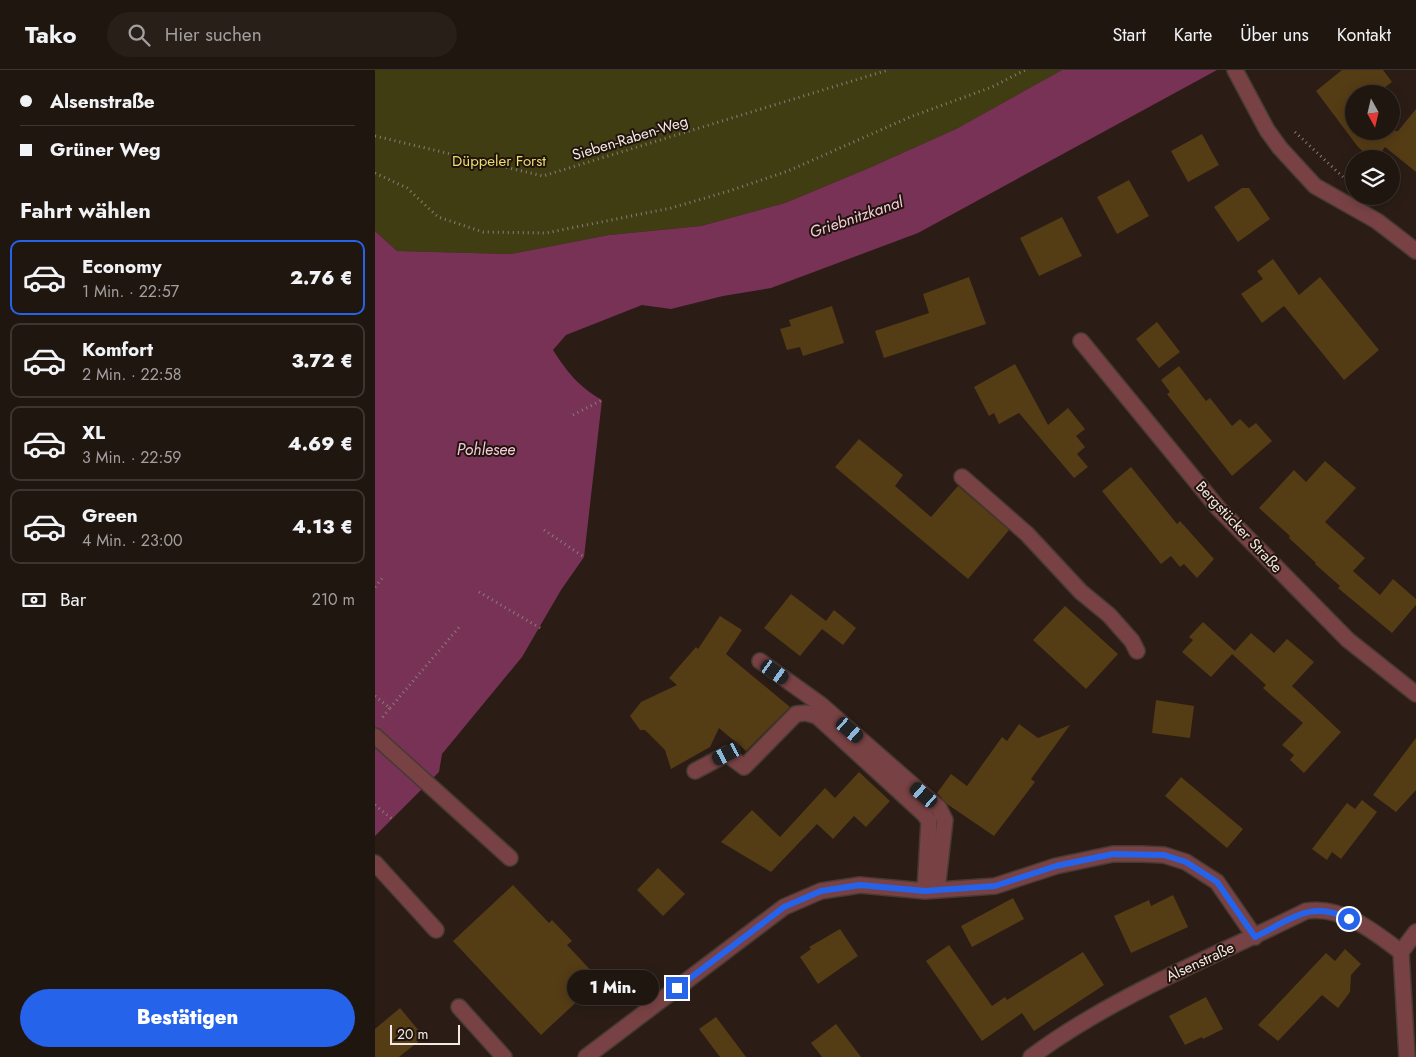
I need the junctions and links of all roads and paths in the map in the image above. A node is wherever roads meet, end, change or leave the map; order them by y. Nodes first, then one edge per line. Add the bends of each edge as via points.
1 (888, 70) edge
2 (1025, 70) edge
3 (1235, 70) edge
4 (1291, 128) dead end
5 (375, 136) edge
6 (375, 173) edge
7 (1345, 180) edge
8 (1416, 251) edge
9 (1081, 341) dead end
10 (602, 400) dead end
11 (573, 415) dead end
12 (962, 477) dead end
13 (543, 530) dead end
14 (584, 557) dead end
15 (384, 576) dead end
16 (375, 588) edge
17 (479, 592) dead end
18 (461, 625) dead end
19 (540, 628) dead end
20 (1137, 651) dead end
21 (760, 661) dead end
22 (1416, 694) edge
23 (390, 708) dead end
24 (375, 736) edge
25 (695, 771) dead end
26 (375, 805) edge
27 (392, 819) dead end
28 (510, 858) dead end
29 (375, 863) edge
30 (931, 891) junction
31 (436, 930) dead end
32 (1416, 932) edge
33 (1255, 937) junction
34 (1401, 952) junction
35 (459, 1007) dead end
36 (504, 1057) edge
37 (586, 1057) edge
38 (1031, 1057) edge
39 (1407, 1057) edge

1 - 5 path, Sieben-Raben-Weg via 543,176
2 - 6 path via 992,87 910,117 788,171 671,208 547,233 483,232 438,217 407,188
3 - 8 street via 1279,148 1315,186 1377,221
4 - 7 path
9 - 22 street, Bergstücker Straße via 1218,508 1348,640
10 - 11 path
12 - 20 street via 1027,534 1081,592 1109,615
13 - 14 path
15 - 16 path
17 - 19 path
18 - 23 path
21 - 30 street via 820,704 939,808 945,820
24 - 28 street
25 - 30 street via 727,754 744,767 796,714 817,716 929,821
26 - 27 path
29 - 31 street
30 - 33 street via 995,886 1056,866 1113,854 1164,855 1186,862 1217,882
30 - 37 street via 860,885 821,891 784,907
32 - 34 street
33 - 34 street, Alsenstraße via 1306,911 1321,909 1337,913 1375,933
33 - 38 street, Alsenstraße via 1159,982 1061,1035
34 - 39 street
35 - 36 street

